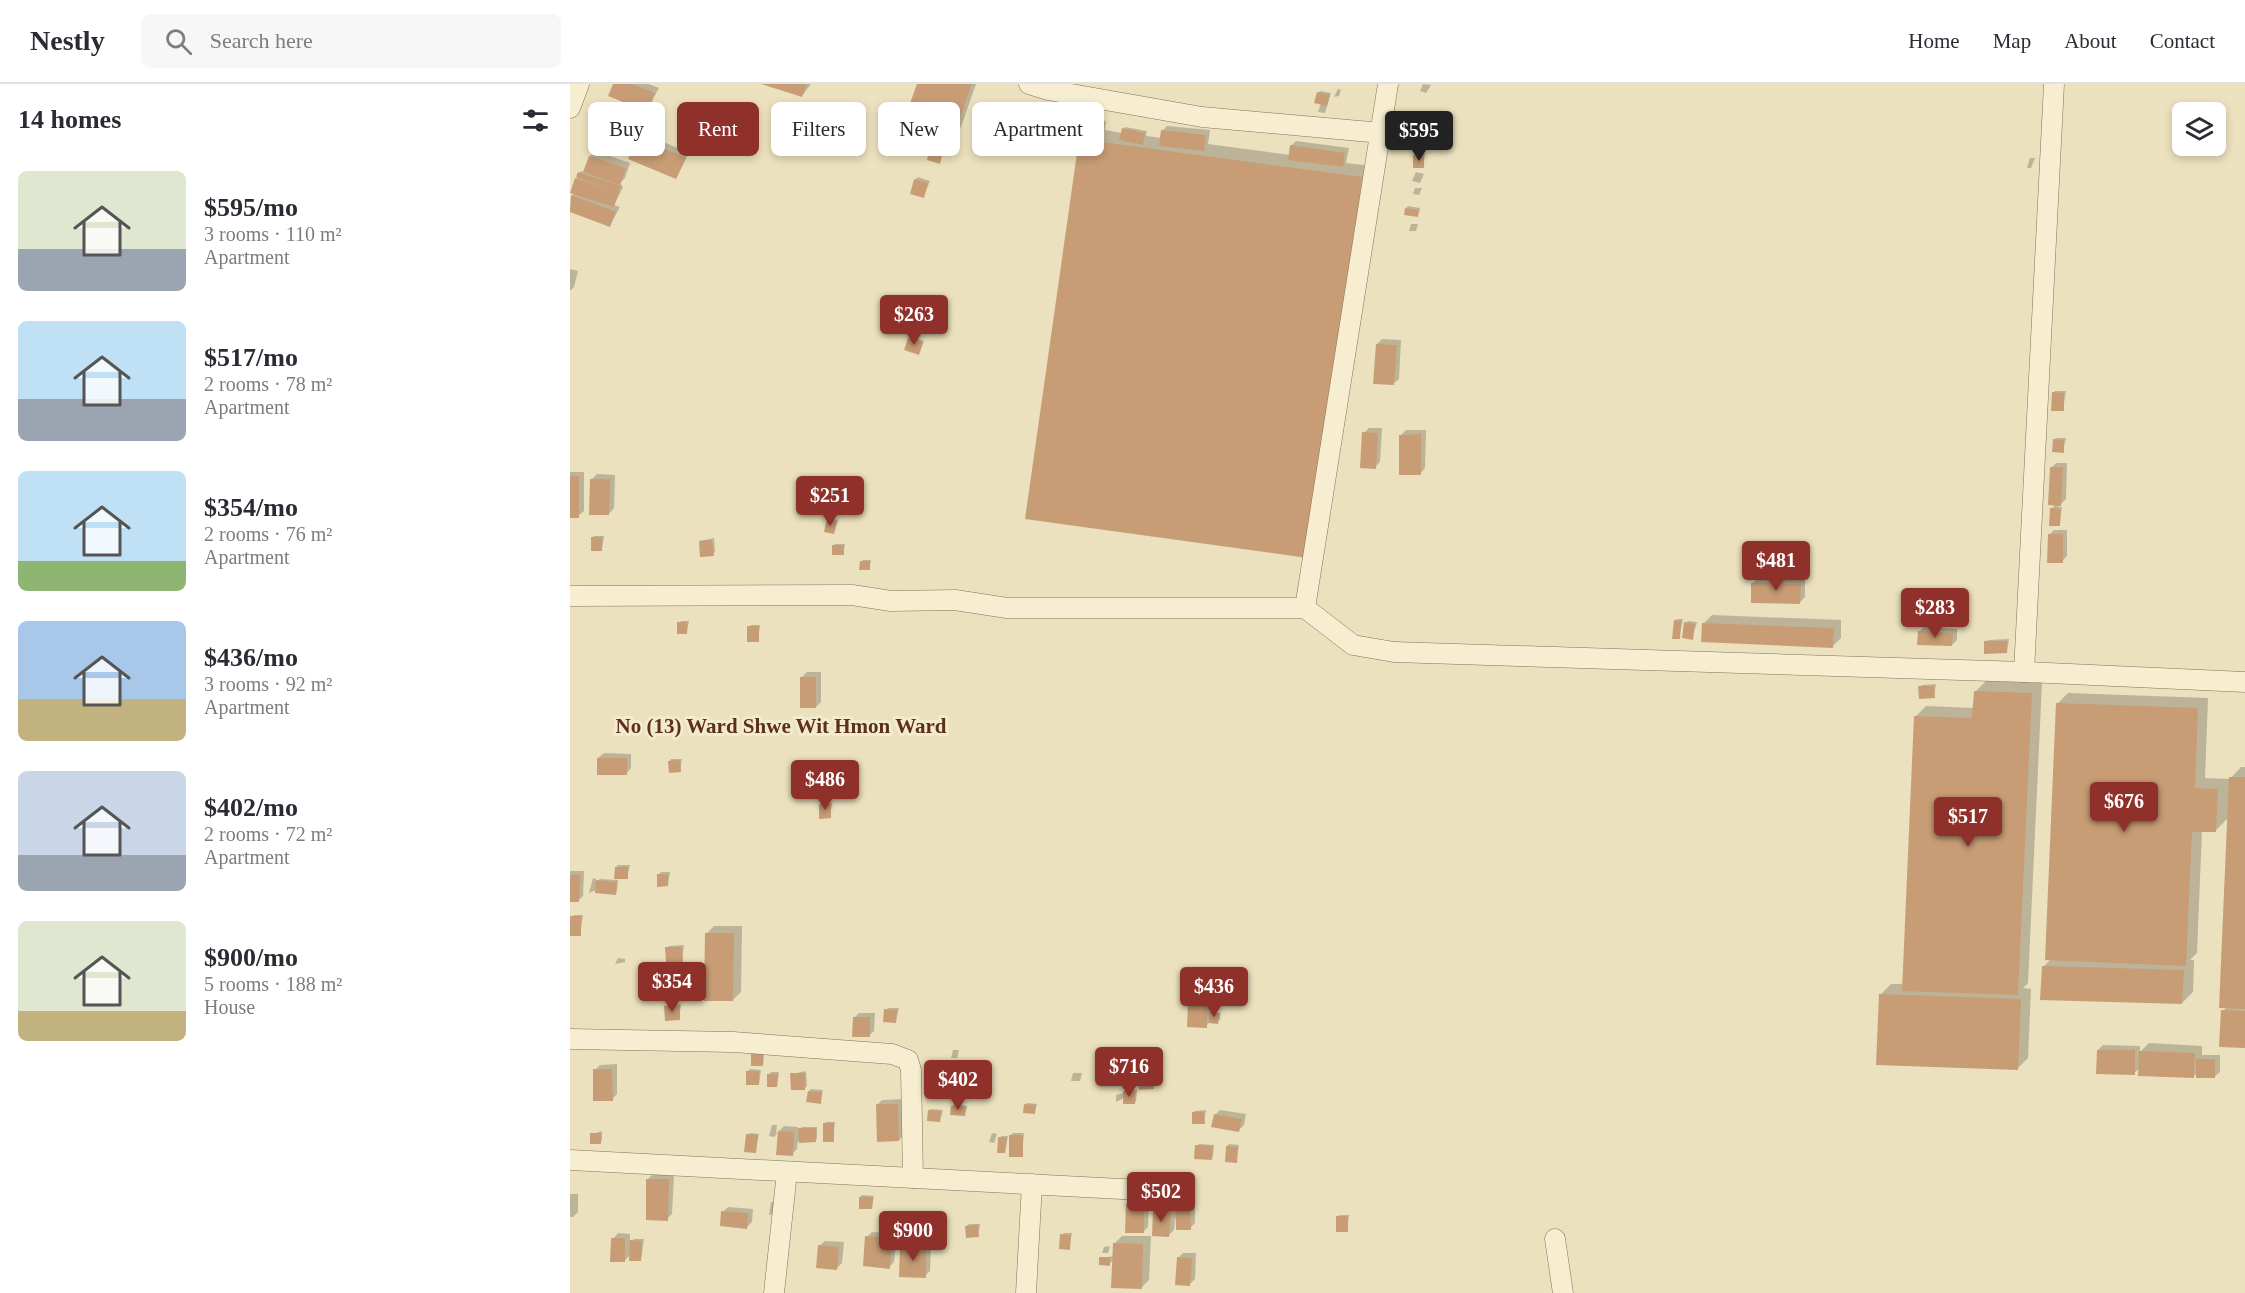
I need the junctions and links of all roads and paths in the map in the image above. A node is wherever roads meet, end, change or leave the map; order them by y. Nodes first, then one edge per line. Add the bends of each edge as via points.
1 (579, 84) edge
2 (1029, 84) edge
3 (1388, 84) edge
4 (2054, 84) edge
5 (570, 108) edge
6 (1383, 133) junction
7 (570, 596) edge
8 (1305, 608) junction
9 (2024, 672) junction
10 (2245, 682) edge
11 (570, 1039) edge
12 (570, 1160) edge
13 (787, 1172) junction
14 (913, 1178) junction
15 (1032, 1184) junction
16 (1179, 1192) dead end
17 (1556, 1239) dead end
18 (774, 1293) edge
19 (1026, 1293) edge
20 (1563, 1293) edge

1 - 5 street
2 - 6 street via 1202,117
3 - 6 street
4 - 9 street
6 - 8 street
7 - 8 street via 852,595 891,601 955,600 1007,608
8 - 9 street via 1353,645 1394,652
9 - 10 street
11 - 14 street via 734,1042 892,1054 908,1060
12 - 13 street
13 - 14 street
13 - 18 street
14 - 15 street
15 - 16 street
15 - 19 street
17 - 20 street

